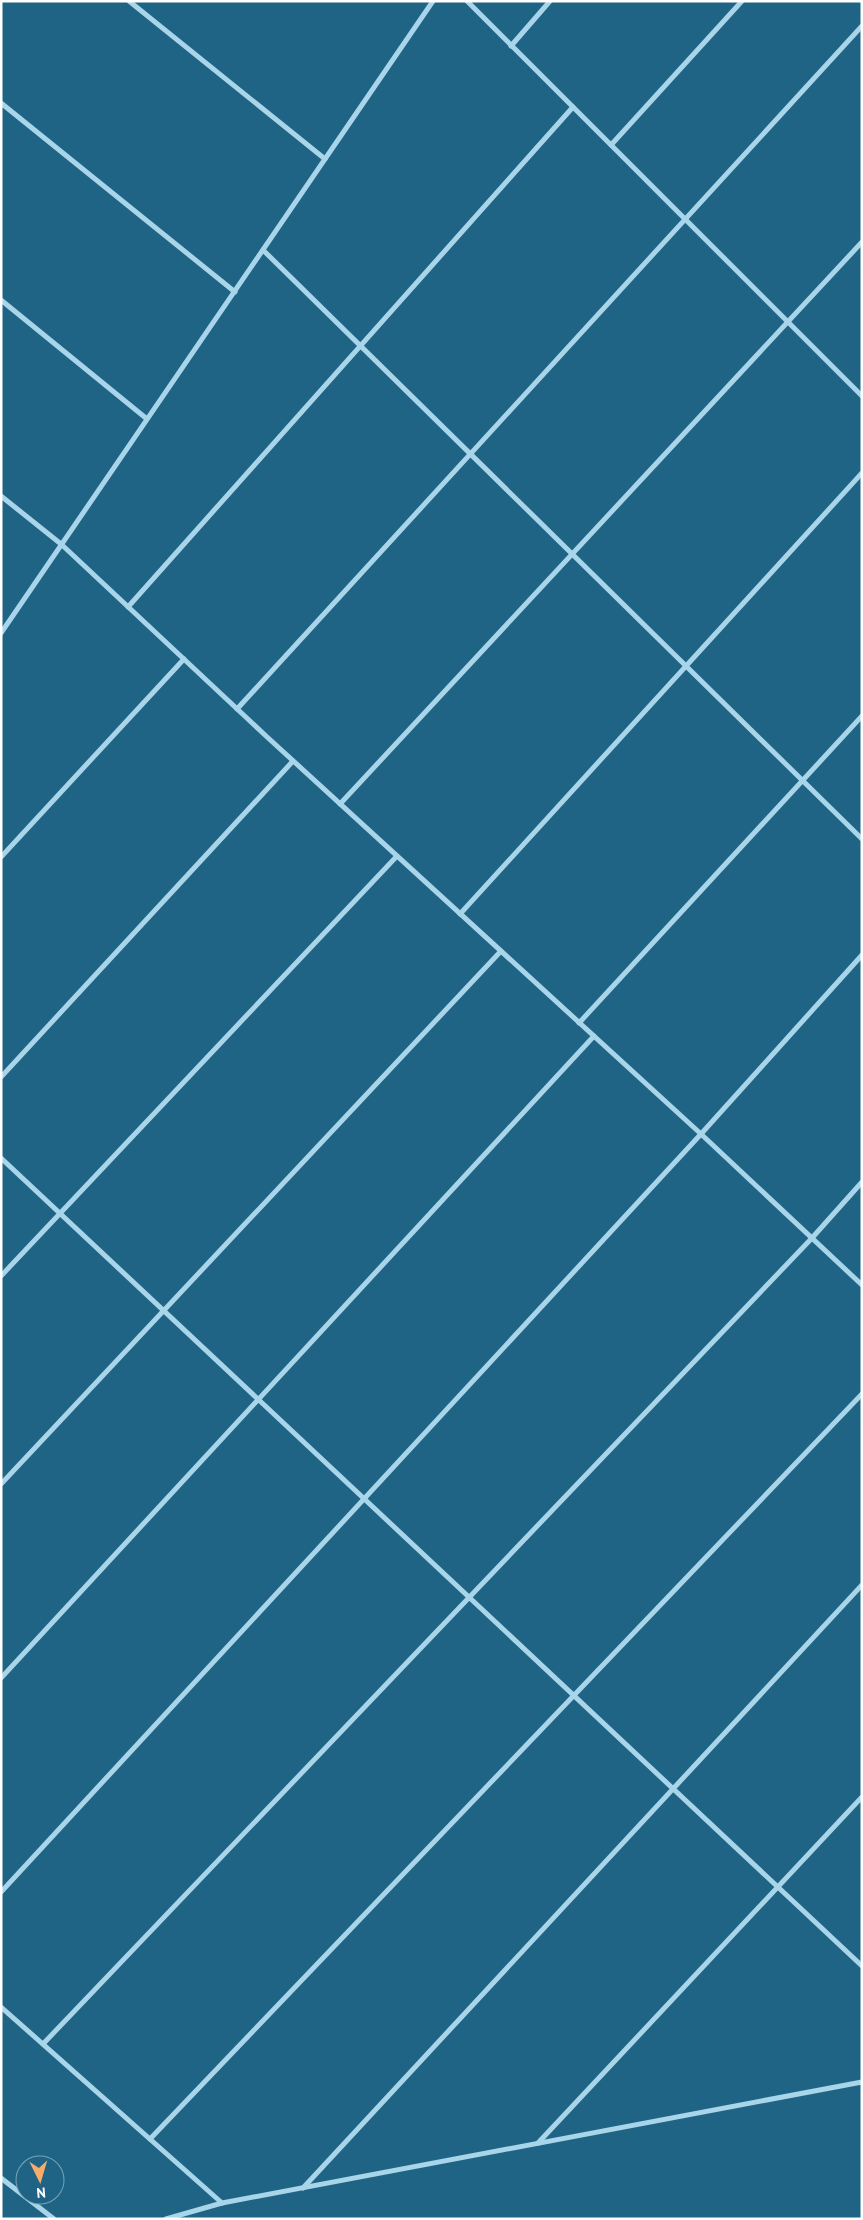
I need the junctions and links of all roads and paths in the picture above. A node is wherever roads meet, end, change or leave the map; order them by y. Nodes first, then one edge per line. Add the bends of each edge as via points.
1 (129, 1) edge
2 (433, 1) edge
3 (467, 1) edge
4 (550, 1) edge
5 (742, 1) edge
6 (862, 26) edge
7 (512, 46) junction
8 (1, 103) edge
9 (572, 107) junction
10 (611, 145) junction
11 (325, 159) junction
12 (685, 219) junction
13 (862, 242) edge
14 (263, 250) junction
15 (235, 292) junction
16 (1, 300) edge
17 (788, 322) junction
18 (360, 346) junction
19 (862, 396) edge
20 (147, 419) junction
21 (470, 454) junction
22 (862, 474) edge
23 (1, 496) edge
24 (61, 544) junction
25 (572, 554) junction
26 (128, 607) junction
27 (1, 632) edge
28 (184, 659) junction
29 (686, 666) junction
30 (237, 708) junction
31 (862, 716) edge
32 (293, 761) junction
33 (802, 781) junction
34 (340, 804) junction
35 (862, 840) edge
36 (397, 856) junction
37 (1, 857) edge
38 (460, 914) junction
39 (501, 951) junction
40 (862, 955) edge
41 (580, 1023) junction
42 (594, 1036) junction
43 (1, 1077) edge
44 (701, 1134) junction
45 (1, 1158) edge
46 (862, 1182) edge
47 (60, 1214) junction
48 (812, 1238) junction
49 (1, 1276) edge
50 (862, 1285) edge
51 (164, 1311) junction
52 (862, 1394) edge
53 (258, 1400) junction
54 (1, 1484) edge
55 (364, 1499) junction
56 (862, 1586) edge
57 (469, 1598) junction
58 (1, 1678) edge
59 (574, 1696) junction
60 (673, 1789) junction
61 (862, 1797) edge
62 (778, 1887) junction
63 (1, 1892) edge
64 (862, 1966) edge
65 (1, 2007) edge
66 (44, 2044) junction
67 (862, 2082) edge
68 (150, 2139) junction
69 (538, 2143) junction
70 (1, 2178) edge
71 (303, 2188) junction
72 (222, 2203) junction
73 (54, 2219) edge
74 (166, 2219) edge

1 - 11 street
2 - 11 street
3 - 7 street
4 - 7 street
5 - 10 street
6 - 12 street
7 - 9 street
8 - 15 street
9 - 10 street
9 - 18 street
10 - 12 street
11 - 14 street
12 - 17 street
12 - 21 street
13 - 17 street
14 - 15 street
14 - 18 street
15 - 20 street
16 - 20 street
17 - 19 street
17 - 25 street
18 - 21 street
18 - 26 street
20 - 24 street
21 - 25 street
21 - 30 street
22 - 29 street
23 - 24 street
24 - 26 street
24 - 27 street
25 - 29 street
25 - 34 street
26 - 28 street
28 - 30 street
28 - 37 street
29 - 33 street
29 - 38 street
30 - 32 street
31 - 33 street
32 - 34 street
32 - 43 street
33 - 35 street
33 - 41 street
34 - 36 street
36 - 38 street
36 - 47 street
38 - 39 street
39 - 41 street
39 - 51 street
40 - 44 street
41 - 42 street
42 - 44 street
42 - 53 street
44 - 48 street
44 - 55 street
45 - 47 street
46 - 48 street
47 - 49 street
47 - 51 street
48 - 50 street
48 - 57 street
51 - 53 street
51 - 54 street
52 - 59 street
53 - 55 street
53 - 58 street
55 - 57 street
55 - 63 street
56 - 60 street
57 - 59 street
57 - 66 street
59 - 60 street
59 - 68 street
60 - 62 street
60 - 71 street
61 - 62 street
62 - 64 street
62 - 69 street
65 - 66 street
66 - 68 street
67 - 69 street
68 - 72 street
69 - 71 street
70 - 73 street
71 - 72 street
72 - 74 street

